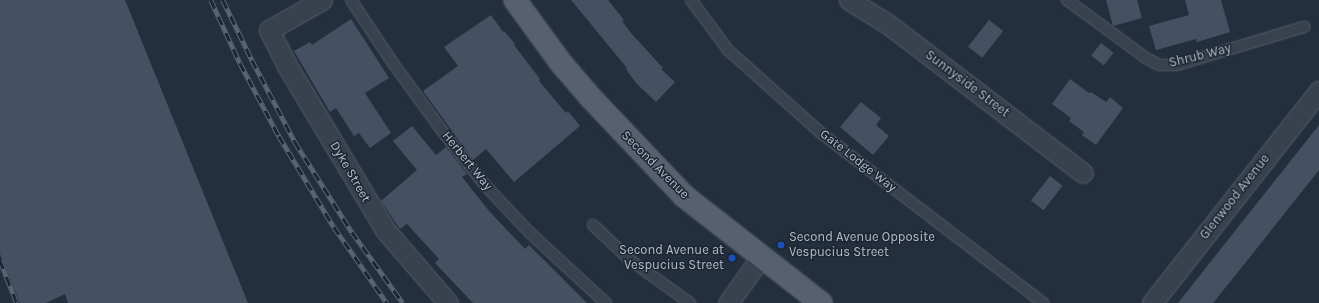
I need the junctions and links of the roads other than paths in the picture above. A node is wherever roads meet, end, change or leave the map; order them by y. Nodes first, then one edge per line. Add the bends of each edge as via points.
1 (322, 0) edge
2 (352, 0) edge
3 (515, 0) edge
4 (691, 0) edge
5 (849, 0) edge
6 (1067, 0) edge
7 (1304, 27) dead end
8 (1319, 91) edge
9 (1083, 173) dead end
10 (593, 225) dead end
11 (761, 257) junction
12 (448, 303) edge
13 (606, 303) edge
14 (690, 303) edge
15 (728, 303) edge
16 (821, 303) edge
17 (1043, 303) edge
18 (1152, 303) edge

1 - 12 street, Dyke Street via 269,30 286,64 386,231
2 - 13 lane, Herbert Way via 393,63 484,184 529,232
3 - 11 main road, Second Avenue via 561,63 632,143 684,196
4 - 17 lane, Gate Lodge Way via 728,50 821,133
5 - 9 street, Sunnyside Street via 888,24
6 - 7 lane, Shrub Way via 1159,65 1177,64
8 - 18 street, Glenwood Avenue
10 - 14 lane via 630,260
11 - 15 street
11 - 16 main road, Second Avenue

